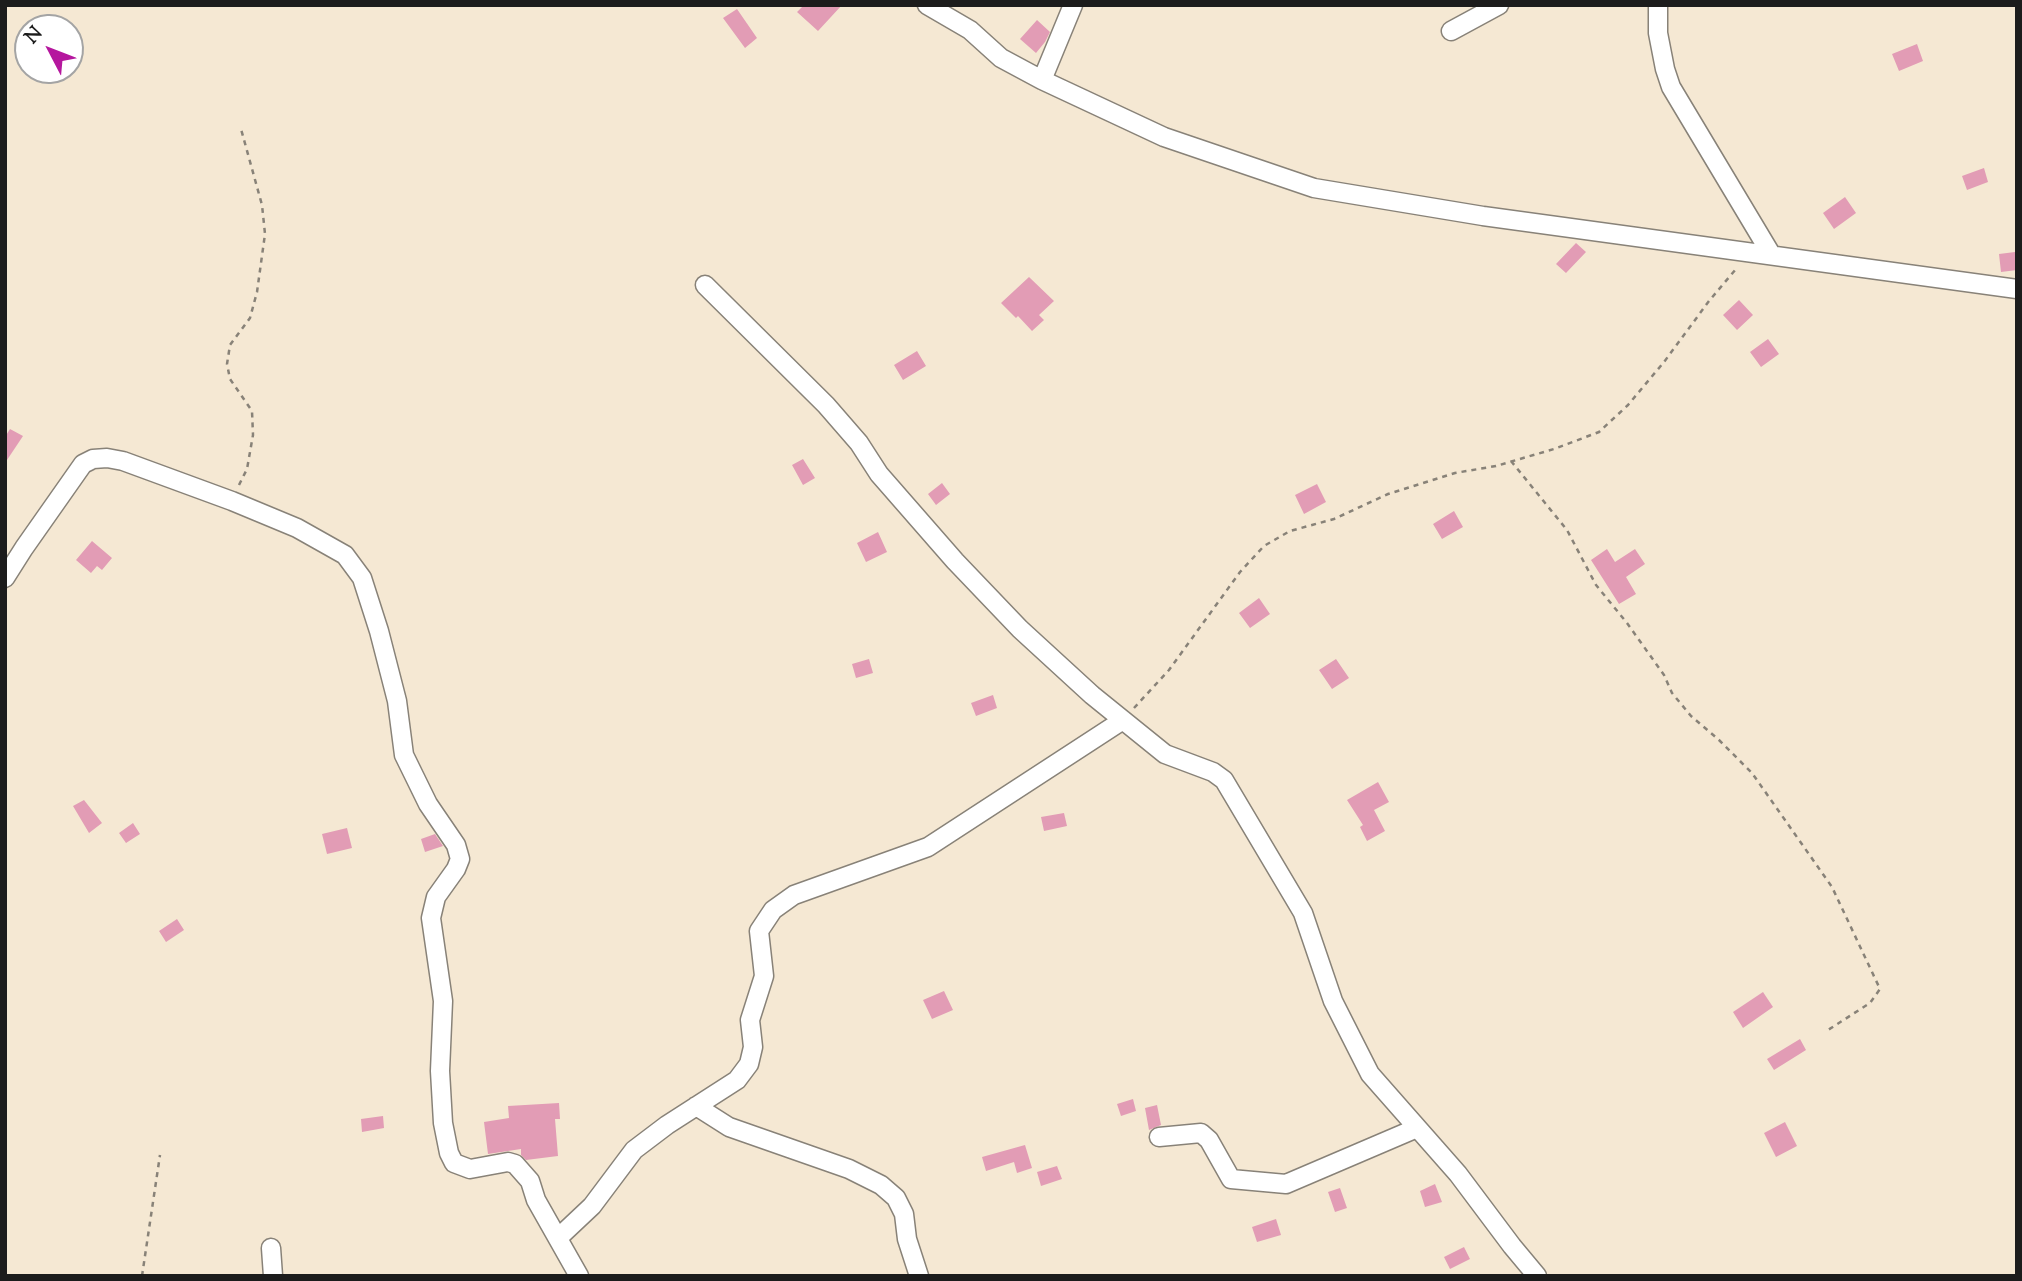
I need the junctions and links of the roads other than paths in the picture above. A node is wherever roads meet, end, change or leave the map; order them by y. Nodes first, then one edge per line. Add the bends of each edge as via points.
1 (927, 5) edge
2 (1073, 5) edge
3 (1499, 5) edge
4 (1658, 5) edge
5 (1451, 31) dead end
6 (1042, 80) junction
7 (1771, 254) junction
8 (705, 285) dead end
9 (2017, 289) edge
10 (5, 578) edge
11 (1124, 720) junction
12 (696, 1107) junction
13 (1417, 1128) junction
14 (1158, 1137) dead end
15 (558, 1238) junction
16 (271, 1248) dead end
17 (273, 1276) edge
18 (579, 1276) edge
19 (919, 1276) edge
20 (1537, 1276) edge

1 - 6 street via 970,30 1001,58
2 - 6 street
3 - 5 street
4 - 7 street via 1658,33 1671,87
6 - 7 street via 1164,137 1314,188 1483,216
7 - 9 street
8 - 11 street via 826,405 878,474 954,561 1010,619
10 - 15 street via 83,464 107,458 232,501 298,528 345,555 362,578 379,631 397,701 404,755 460,859 436,897 431,918 443,1001 440,1071 449,1153 454,1163 470,1170 515,1164 530,1181
11 - 12 street via 928,847 794,895 773,911 760,931 765,976 750,1020 753,1047 749,1064 737,1080
11 - 13 street via 1165,754 1224,780 1303,912 1333,1001 1370,1074
12 - 15 street via 634,1150 592,1206
12 - 19 street via 729,1127 849,1169 881,1185 896,1198 904,1214
13 - 14 street via 1286,1184 1231,1179 1201,1133
13 - 20 street
15 - 18 street
16 - 17 street

